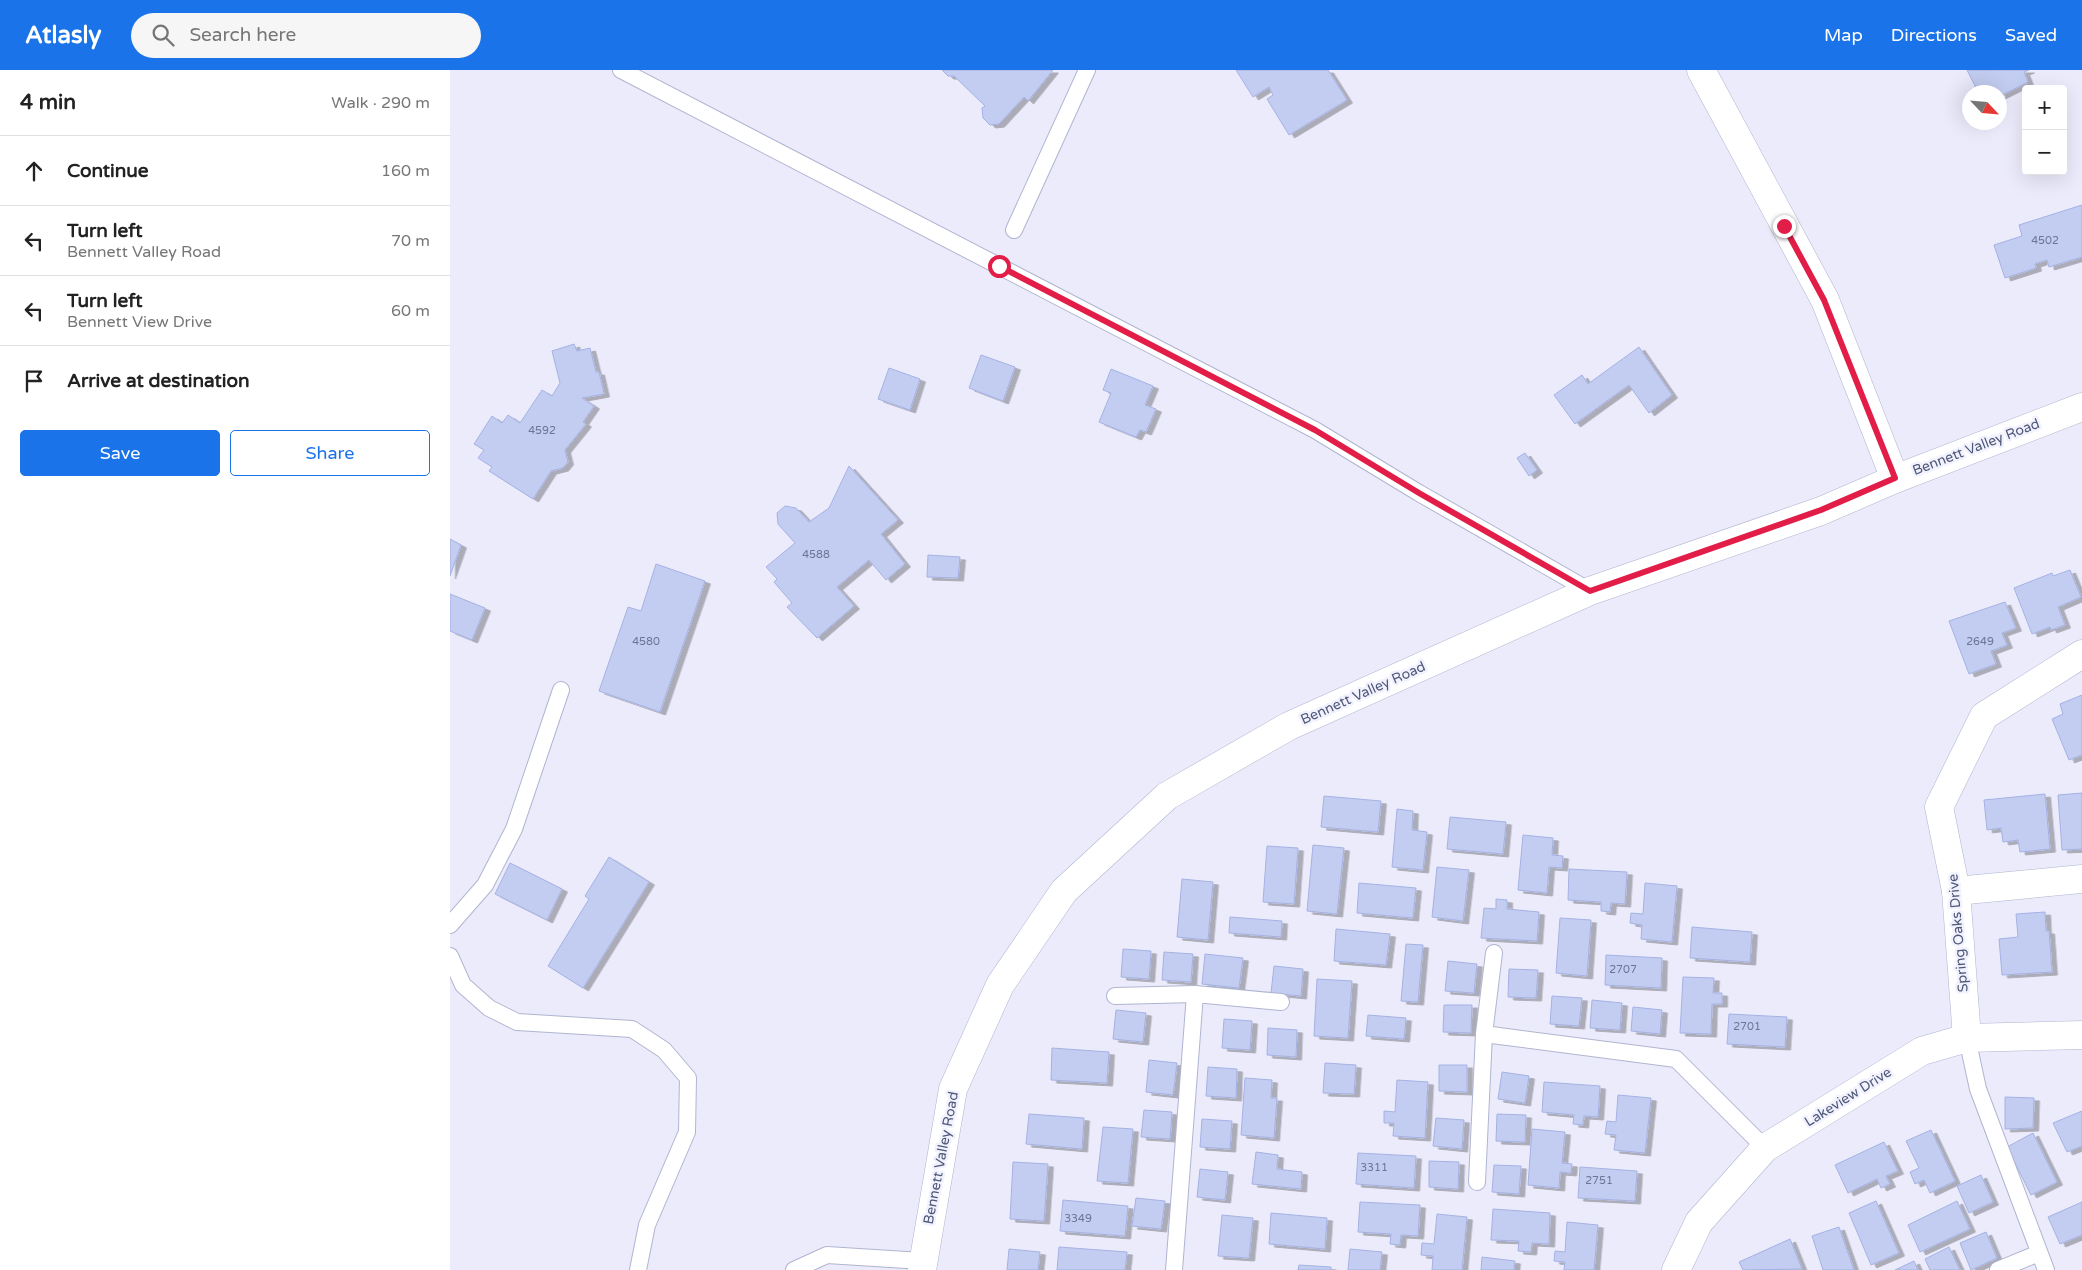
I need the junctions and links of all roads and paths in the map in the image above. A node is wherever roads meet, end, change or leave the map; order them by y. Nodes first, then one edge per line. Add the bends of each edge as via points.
1 (621, 70) edge
2 (1087, 70) edge
3 (1701, 70) edge
4 (1014, 230) dead end
5 (2082, 407) edge
6 (1895, 478) junction
7 (1590, 591) junction
8 (2082, 654) edge
9 (561, 690) dead end
10 (2082, 880) edge
11 (1956, 891) junction
12 (450, 925) edge
13 (1494, 953) dead end
14 (450, 956) edge
15 (1195, 994) junction
16 (1115, 996) dead end
17 (1281, 1002) dead end
18 (1484, 1034) junction
19 (2082, 1035) edge
20 (1967, 1038) junction
21 (1765, 1148) junction
22 (1477, 1182) dead end
23 (2039, 1253) junction
24 (922, 1266) edge
25 (638, 1270) edge
26 (794, 1270) edge
27 (1174, 1270) edge
28 (1676, 1270) edge
29 (1998, 1270) edge
30 (2046, 1270) edge

1 - 7 lane via 1315,430
2 - 4 lane
3 - 6 street via 1824,300
5 - 6 street, Bennett Valley Road
6 - 7 street, Bennett Valley Road via 1821,510
7 - 24 street, Bennett Valley Road via 1288,726 1167,796 1064,892 1000,985 953,1090
8 - 11 street, Spring Oaks Drive via 1984,716 1939,806
9 - 12 lane via 514,829 485,886
10 - 11 street
11 - 20 street, Spring Oaks Drive
13 - 18 lane
14 - 25 lane via 463,985 489,1008 517,1022 632,1029 664,1050 688,1078 687,1132 647,1225
15 - 16 lane
15 - 17 lane
15 - 27 lane
18 - 21 lane via 1676,1060
18 - 22 lane
19 - 20 street, Lakeview Drive
20 - 21 street, Lakeview Drive via 1922,1051
20 - 23 lane via 1978,1089
21 - 28 street, Lakeview Drive via 1699,1222
23 - 29 lane
23 - 30 lane
24 - 26 lane via 827,1255

